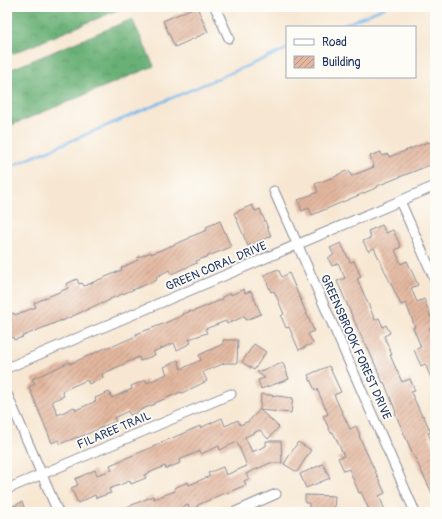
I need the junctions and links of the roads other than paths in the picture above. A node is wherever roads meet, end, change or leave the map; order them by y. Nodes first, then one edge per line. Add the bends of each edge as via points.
1 (215, 7) edge
2 (229, 38) dead end
3 (435, 186) edge
4 (274, 192) dead end
5 (400, 201) junction
6 (298, 244) junction
7 (435, 280) edge
8 (7, 368) edge
9 (7, 394) edge
10 (231, 394) dead end
11 (42, 474) junction
12 (7, 489) edge
13 (276, 494) dead end
14 (58, 512) edge
15 (235, 512) edge
16 (415, 512) edge

1 - 2 street
3 - 5 street, GREEN CORAL DRIVE
4 - 6 street, GREENSBROOK FOREST DRIVE
5 - 6 street, GREEN CORAL DRIVE
5 - 7 street
6 - 8 street, GREEN CORAL DRIVE
6 - 16 street, GREENSBROOK FOREST DRIVE
9 - 11 street
10 - 11 street, FILAREE TRAIL
11 - 12 street, FILAREE TRAIL
11 - 14 street
13 - 15 street

